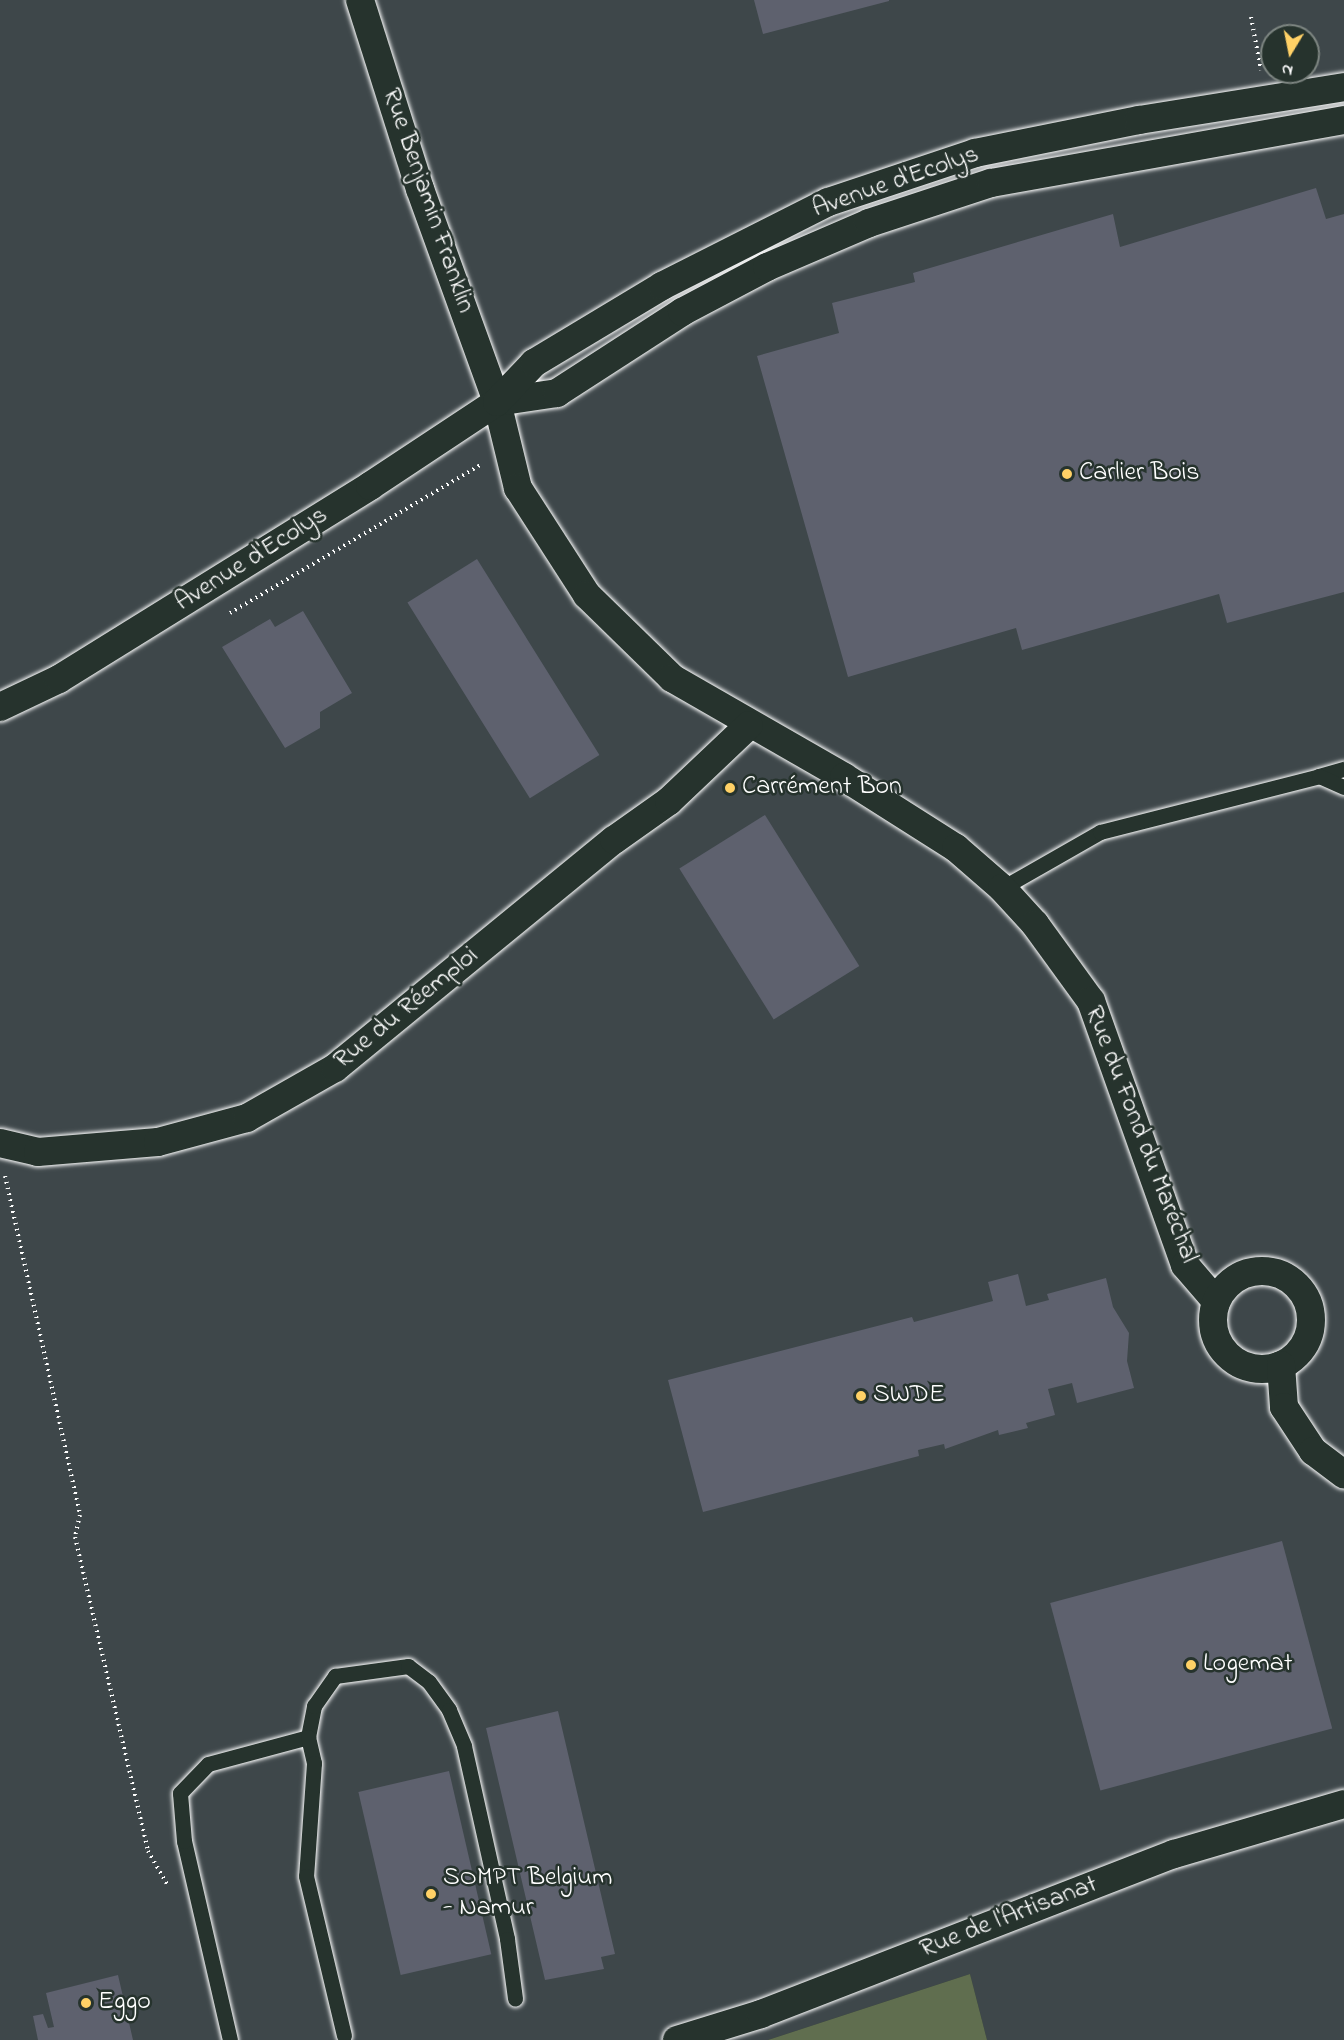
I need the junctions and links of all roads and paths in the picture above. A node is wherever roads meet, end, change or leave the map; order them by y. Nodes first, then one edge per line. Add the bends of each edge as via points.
1 (360, 0) edge
2 (1251, 17) dead end
3 (1260, 64) edge
4 (1344, 87) edge
5 (1344, 120) edge
6 (498, 402) junction
7 (508, 448) junction
8 (224, 616) dead end
9 (0, 707) edge
10 (749, 724) junction
11 (1344, 769) edge
12 (1319, 776) junction
13 (1344, 787) edge
14 (1002, 888) junction
15 (3, 1144) edge
16 (1216, 1301) junction
17 (1281, 1365) junction
18 (1344, 1474) edge
19 (308, 1737) junction
20 (1344, 1804) edge
21 (170, 1896) dead end
22 (515, 1998) dead end
23 (344, 2036) dead end
24 (230, 2040) edge
25 (677, 2040) edge

1 - 6 street, Rue Benjamin Franklin via 420,189
2 - 3 path
4 - 6 street, Avenue d'Ecolys via 1138,120 975,153 828,202 642,298 534,363
5 - 6 street, Avenue d'Ecolys via 991,183 891,215 757,272 682,312 557,393
6 - 7 street, Rue du Fond du Maréchal
6 - 9 street, Avenue d'Ecolys via 69,673
7 - 8 path via 335,554
7 - 10 street, Rue du Fond du Maréchal via 518,488 587,595 672,678
10 - 14 street, Rue du Fond du Maréchal via 844,777 956,848
10 - 15 street, Rue du Réemploi via 669,801 614,840 326,1074 247,1118 158,1142 38,1152
11 - 12 lane
12 - 13 lane
12 - 14 lane via 1100,832
14 - 16 street, Rue du Fond du Maréchal via 1091,1000 1185,1265
15 - 21 path via 5,1179 80,1515 75,1537 148,1851
16 - 17 street via 1215,1334 1222,1348 1248,1367
16 - 17 street, Rue du Fond du Maréchal via 1237,1277 1253,1272 1269,1272 1297,1286 1308,1307 1310,1330 1294,1357
17 - 18 street via 1284,1407 1314,1451
19 - 22 lane via 314,1706 335,1676 408,1666 429,1682 449,1710 464,1746 507,1939
19 - 23 lane via 314,1763 306,1876
19 - 24 lane via 208,1764 180,1793 184,1841
20 - 25 street, Rue de l'Artisanat via 1174,1854 761,2014

